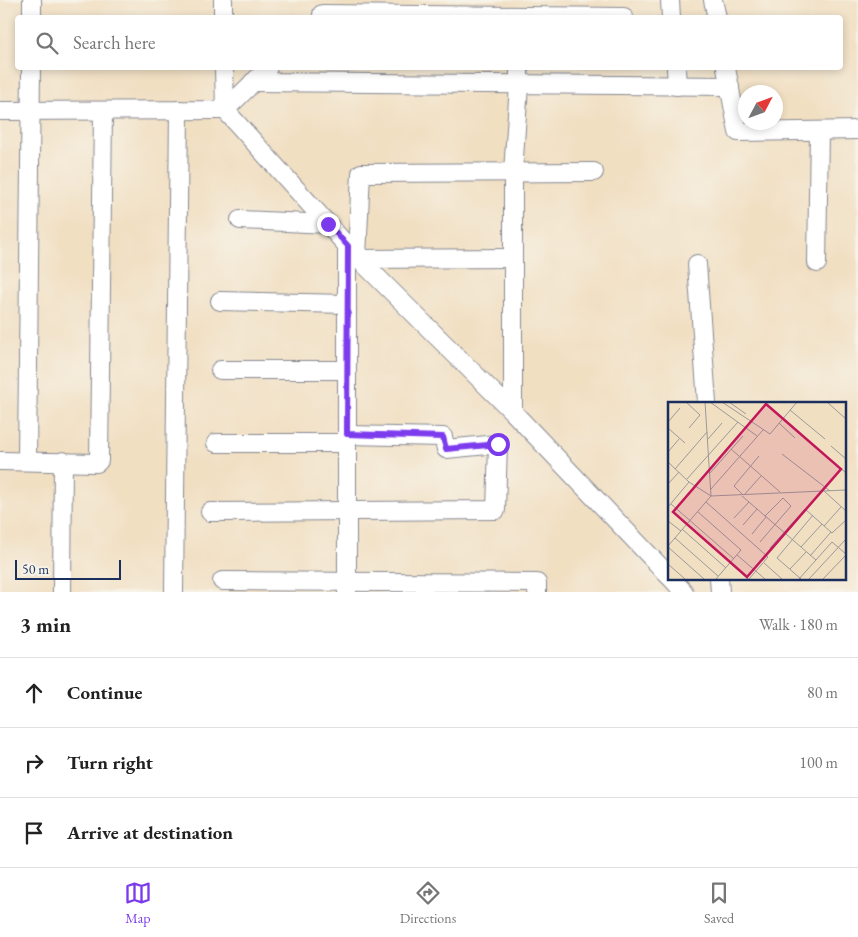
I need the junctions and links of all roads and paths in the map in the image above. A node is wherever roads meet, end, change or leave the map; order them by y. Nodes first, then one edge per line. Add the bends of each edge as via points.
1 (32, 0) edge
2 (223, 0) edge
3 (336, 0) edge
4 (670, 0) edge
5 (714, 0) edge
6 (32, 15) edge
7 (223, 15) edge
8 (321, 15) edge
9 (671, 15) edge
10 (716, 15) edge
11 (30, 70) edge
12 (224, 70) edge
13 (266, 70) edge
14 (676, 70) edge
15 (726, 70) edge
16 (519, 76) edge
17 (253, 82) junction
18 (677, 86) junction
19 (730, 86) junction
20 (179, 110) junction
21 (225, 110) junction
22 (0, 111) edge
23 (30, 111) junction
24 (103, 111) junction
25 (858, 130) edge
26 (820, 131) junction
27 (513, 172) junction
28 (594, 172) dead end
29 (240, 220) dead end
30 (328, 224) junction
31 (355, 254) junction
32 (513, 258) junction
33 (817, 263) dead end
34 (697, 264) dead end
35 (220, 301) dead end
36 (347, 304) junction
37 (220, 370) dead end
38 (347, 370) junction
39 (707, 402) edge
40 (513, 412) junction
41 (347, 439) junction
42 (216, 443) dead end
43 (0, 460) edge
44 (27, 461) junction
45 (63, 461) junction
46 (347, 511) junction
47 (210, 512) dead end
48 (668, 575) edge
49 (673, 580) edge
50 (222, 581) dead end
51 (347, 587) edge
52 (62, 592) edge
53 (174, 592) edge
54 (537, 592) edge
55 (684, 592) edge

1 - 6 street
2 - 7 street
3 - 8 street
4 - 9 street
5 - 10 street
11 - 23 street
12 - 21 street
13 - 17 street
14 - 18 street
15 - 19 street
16 - 17 street
16 - 18 street
16 - 27 street
17 - 21 street
18 - 19 street
19 - 26 street via 738,132
20 - 21 street
20 - 24 street
20 - 53 street
21 - 30 street
22 - 23 street
23 - 24 street
23 - 44 street
24 - 45 street via 100,457 97,463
25 - 26 street
26 - 33 street
27 - 28 street
27 - 31 street via 361,173
27 - 32 street
29 - 30 street
30 - 31 street
31 - 32 street
31 - 36 street
31 - 40 street
32 - 40 street
34 - 39 street
35 - 36 street
36 - 38 street
37 - 38 street
38 - 41 street
40 - 48 street
41 - 42 street
41 - 46 street
41 - 46 street via 443,437 446,449 498,444 496,510
43 - 44 street
44 - 45 street
45 - 52 street
46 - 47 street
46 - 51 street
49 - 55 street
50 - 51 street
51 - 54 street via 537,583

